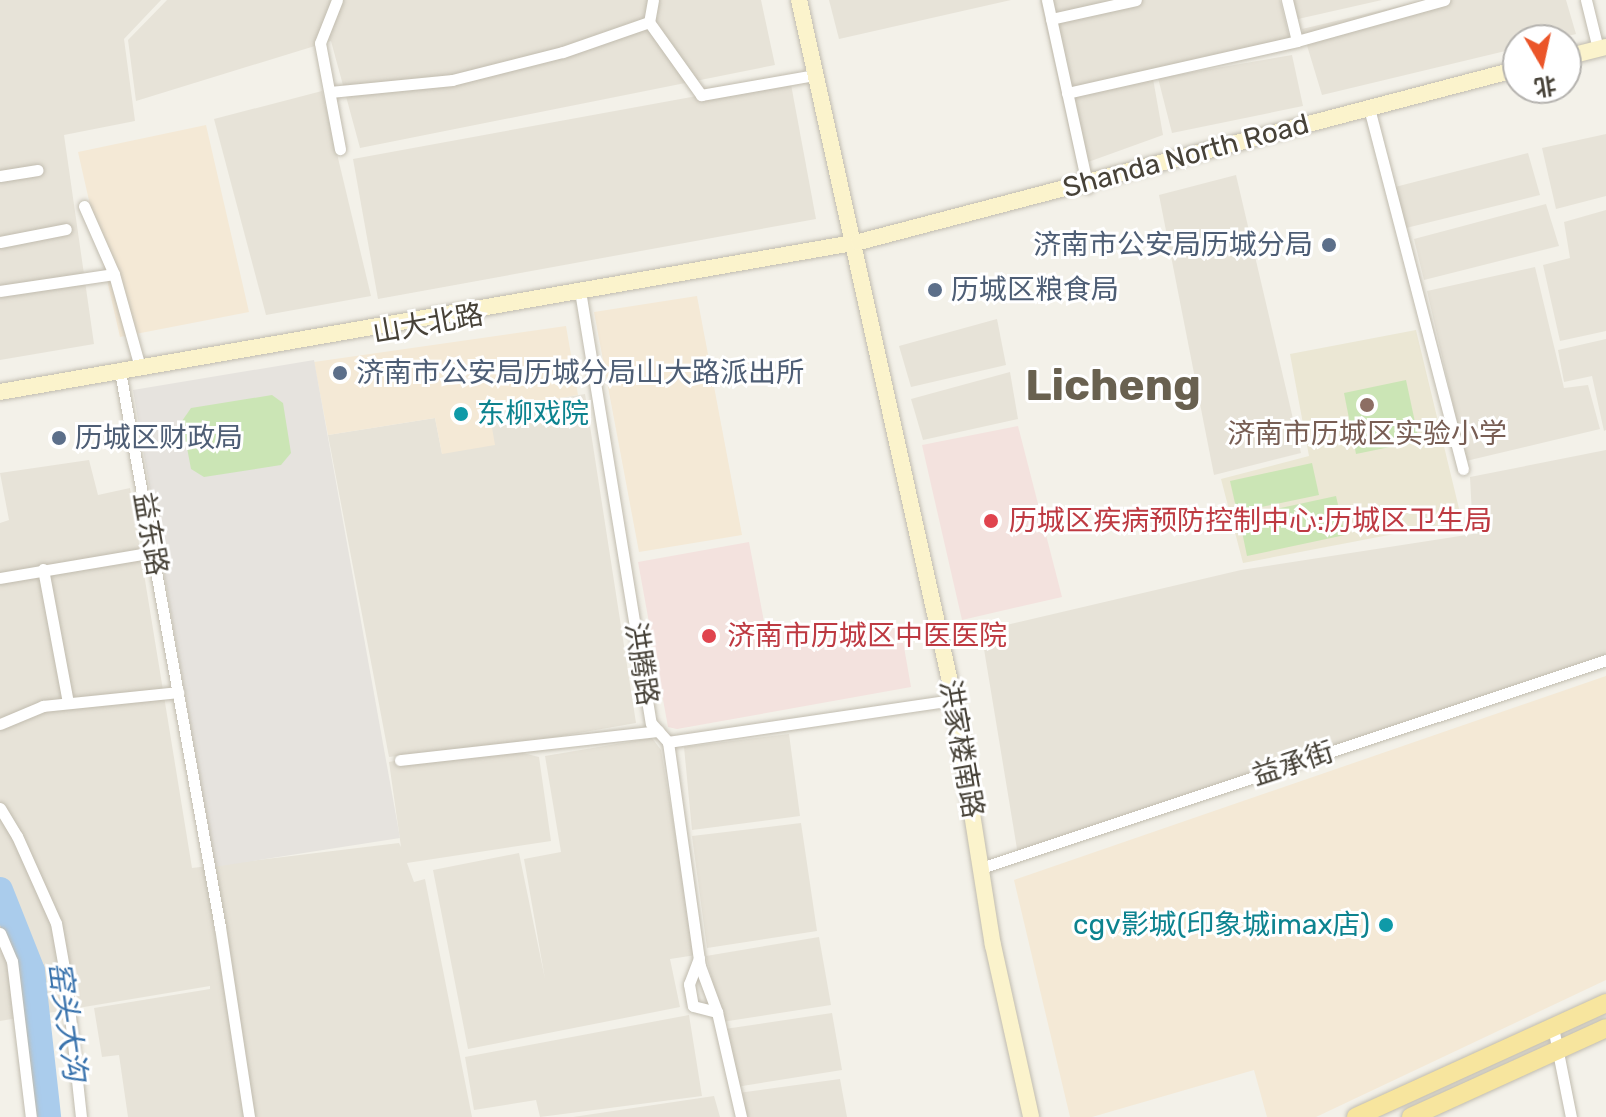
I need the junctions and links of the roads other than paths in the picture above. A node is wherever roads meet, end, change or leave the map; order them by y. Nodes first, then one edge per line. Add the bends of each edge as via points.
1 (337, 0) edge
2 (653, 0) edge
3 (799, 0) edge
4 (1047, 0) edge
5 (1136, 0) edge
6 (1287, 0) edge
7 (1444, 0) edge
8 (1586, 0) edge
9 (1051, 19) junction
10 (649, 22) junction
11 (1297, 41) junction
12 (1603, 50) edge
13 (1582, 54) edge
14 (1582, 58) edge
15 (1502, 74) edge
16 (815, 75) junction
17 (1502, 81) edge
18 (330, 92) junction
19 (1067, 93) junction
20 (1370, 112) junction
21 (340, 149) dead end
22 (38, 170) dead end
23 (0, 176) edge
24 (1087, 185) junction
25 (84, 206) dead end
26 (66, 229) dead end
27 (0, 242) edge
28 (854, 246) junction
29 (114, 274) junction
30 (0, 291) edge
31 (581, 297) junction
32 (140, 367) junction
33 (121, 377) junction
34 (0, 392) edge
35 (0, 398) edge
36 (1463, 469) dead end
37 (153, 552) junction
38 (43, 569) junction
39 (0, 578) edge
40 (1606, 660) edge
41 (178, 692) junction
42 (954, 700) junction
43 (68, 703) junction
44 (0, 724) edge
45 (658, 731) junction
46 (668, 742) junction
47 (400, 760) dead end
48 (0, 808) edge
49 (981, 868) junction
50 (0, 933) edge
51 (699, 958) junction
52 (1606, 1003) edge
53 (717, 1012) junction
54 (1553, 1027) junction
55 (1606, 1028) edge
56 (1558, 1050) junction
57 (1431, 1113) edge
58 (31, 1117) edge
59 (81, 1117) edge
60 (249, 1117) edge
61 (741, 1117) edge
62 (1031, 1117) edge
63 (1356, 1117) edge
64 (1411, 1117) edge
65 (1571, 1117) edge

1 - 18 street via 320,43
2 - 10 street
3 - 16 main road, 洪家楼南路
4 - 9 street
5 - 9 street
6 - 11 street
7 - 11 street
8 - 12 street
9 - 19 street
10 - 16 street via 701,95
10 - 18 street via 563,52 452,80
11 - 19 street
12 - 13 main road
12 - 14 main road
15 - 20 main road, Shanda North Road
16 - 28 main road, 洪家楼南路
17 - 20 main road, Shanda North Road
18 - 21 street
19 - 24 street
20 - 24 main road, Shanda North Road
20 - 36 street
22 - 23 street
24 - 28 main road, Shanda North Road
25 - 29 street
26 - 27 street
28 - 31 main road, 山大北路
28 - 32 main road, 山大北路
28 - 42 main road, 洪家楼南路
29 - 30 street
29 - 32 street
31 - 33 main road, 山大北路
31 - 45 street, 洪腾路 via 651,723
32 - 34 main road, 山大北路
33 - 35 main road, 山大北路
33 - 37 street, 益东路
37 - 38 street
37 - 41 street, 益东路
38 - 39 street
38 - 43 street
40 - 49 street, 益承街
41 - 43 street
41 - 60 street, 益东路
42 - 46 street
42 - 49 main road, 洪家楼南路
43 - 44 street via 43,706
45 - 46 street, 洪腾路
45 - 47 street
46 - 51 street, 洪腾路
48 - 59 street via 56,923
49 - 62 main road, 洪家楼南路
50 - 58 street via 12,961
51 - 53 street, 洪腾路
51 - 53 street via 689,984 693,1006
52 - 54 main road
53 - 61 street, 洪腾路
54 - 56 street
54 - 63 main road
55 - 56 main road
56 - 57 main road
56 - 65 street
57 - 64 main road

